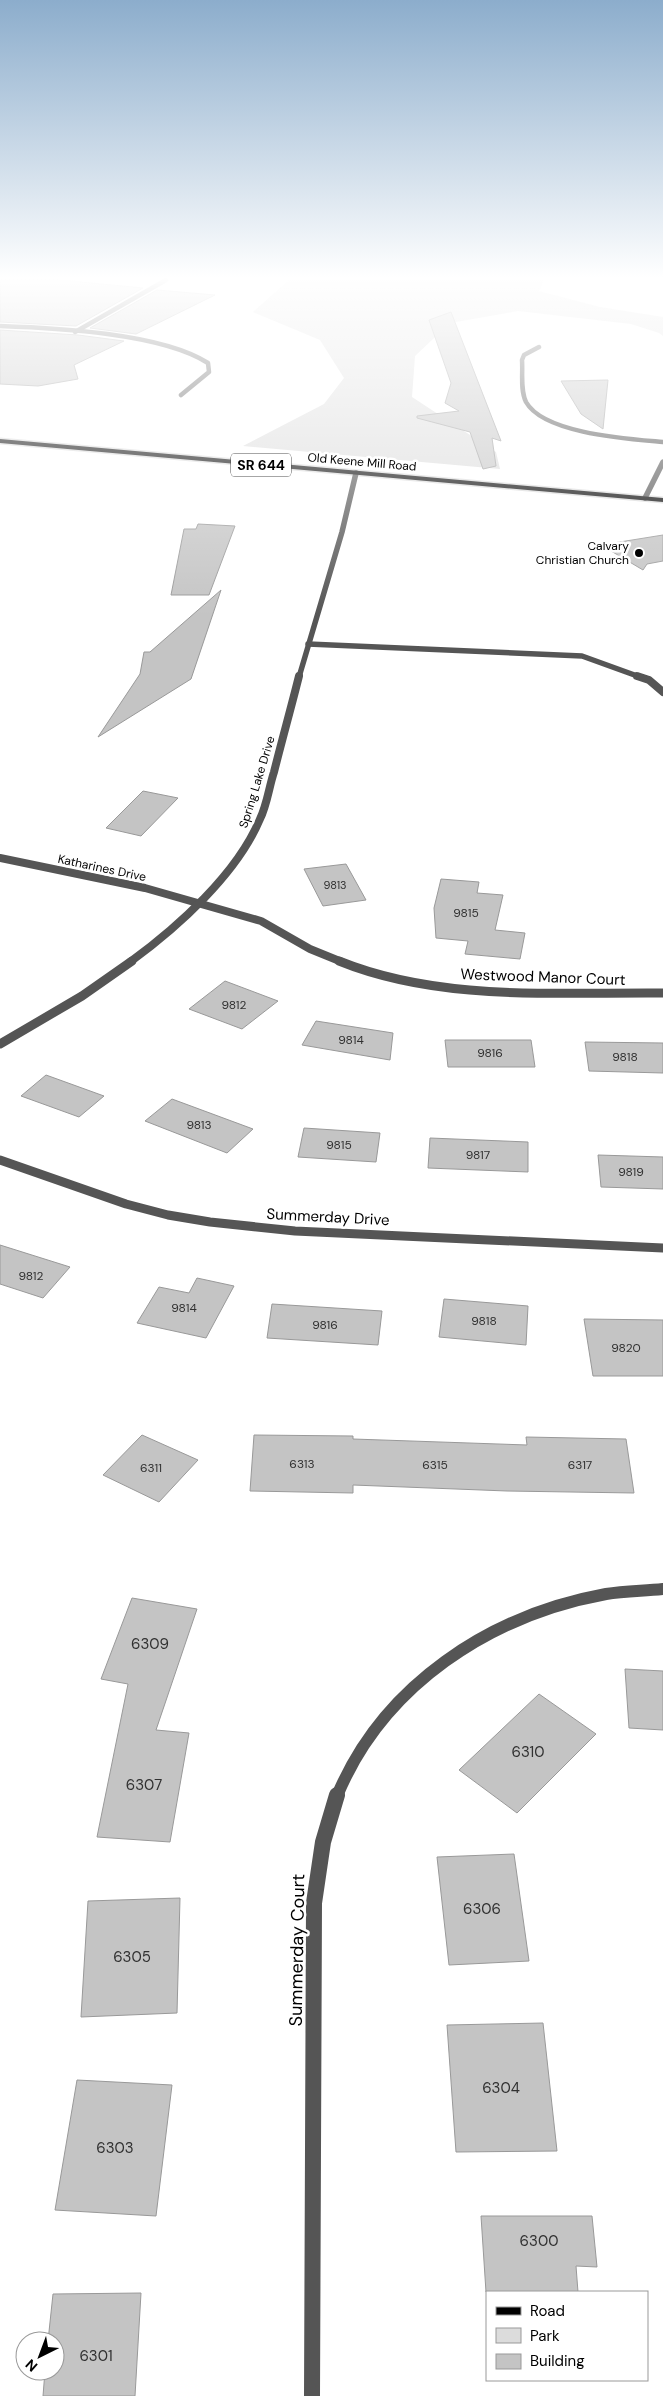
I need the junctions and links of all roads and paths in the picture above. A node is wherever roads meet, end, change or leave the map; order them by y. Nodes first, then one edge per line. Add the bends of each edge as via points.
1 (184, 392) edge
2 (524, 392) edge
3 (181, 394) dead end
4 (0, 441) edge
5 (663, 442) edge
6 (663, 462) edge
7 (356, 473) junction
8 (645, 498) junction
9 (663, 500) edge
10 (308, 644) junction
11 (663, 692) edge
12 (0, 858) edge
13 (198, 904) junction
14 (663, 993) edge
15 (0, 1044) edge
16 (0, 1160) edge
17 (663, 1248) edge
18 (663, 1589) edge
19 (312, 2396) edge

1 - 3 street
2 - 5 street via 525,400 534,412 551,421 574,428
4 - 7 main road, Old Keene Mill Road / SR 644
6 - 8 street
7 - 8 main road, Old Keene Mill Road / SR 644
7 - 10 street, Spring Lake Drive
8 - 9 main road, Old Keene Mill Road / SR 644
10 - 11 street via 582,656 649,680
10 - 13 street, Spring Lake Drive via 261,818 235,864
12 - 13 street, Katharines Drive via 144,888
13 - 14 street, Westwood Manor Court via 261,921 344,963 406,981 506,992
13 - 15 street, Spring Lake Drive via 173,930 113,977
16 - 17 street, Summerday Drive via 126,1204 236,1226
18 - 19 street, Summerday Court via 608,1594 532,1614 498,1628 456,1652 420,1678 400,1698 361,1748 347,1773 333,1806 318,1865 314,1903

